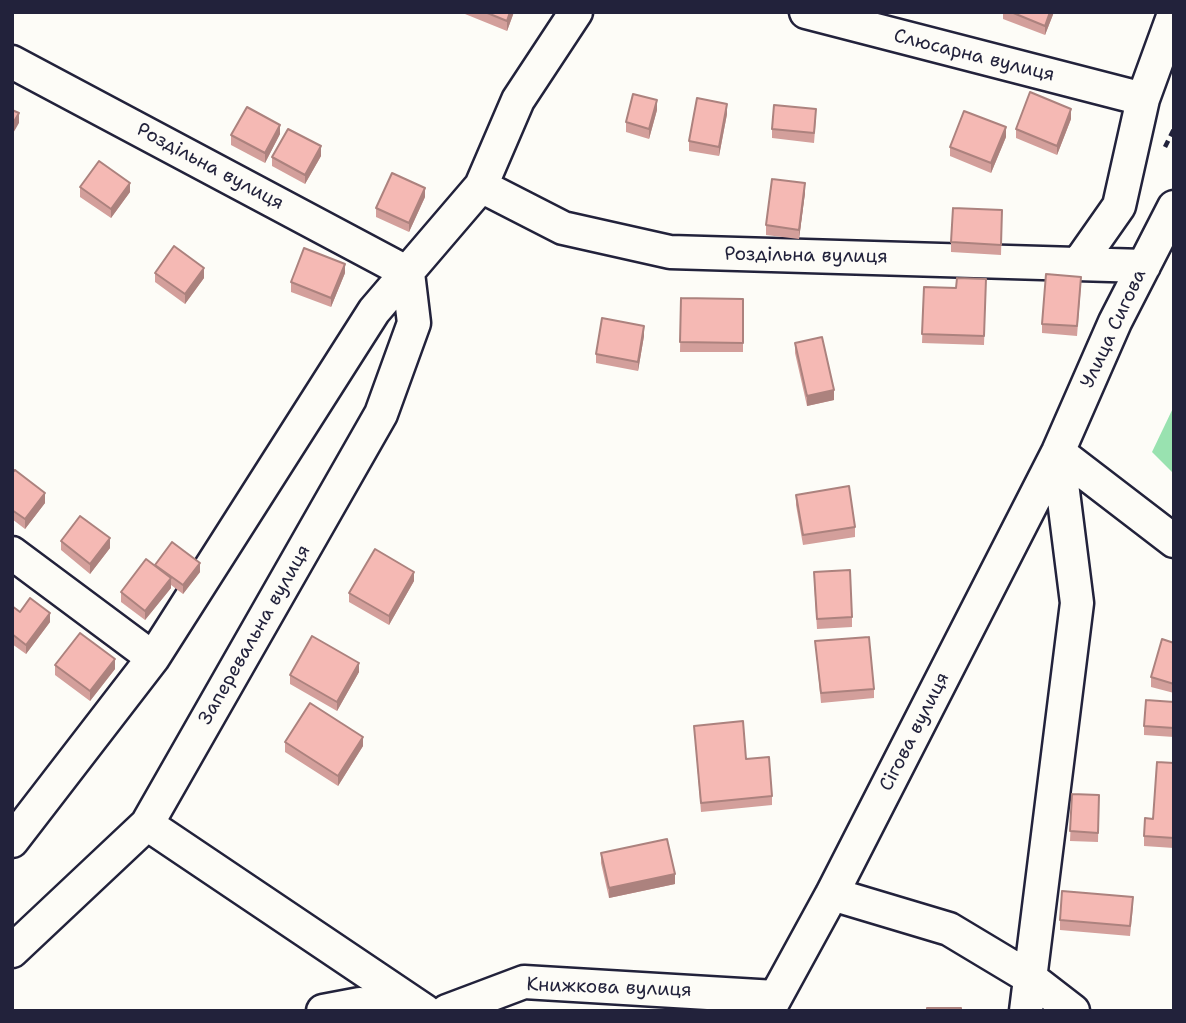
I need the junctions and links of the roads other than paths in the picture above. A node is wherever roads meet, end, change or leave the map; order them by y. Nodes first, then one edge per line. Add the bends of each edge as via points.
1 (576, 12) edge
2 (806, 12) edge
3 (1174, 14) edge
4 (12, 62) edge
5 (1143, 99) junction
6 (481, 186) junction
7 (1174, 207) edge
8 (1079, 263) junction
9 (1144, 265) junction
10 (408, 272) junction
11 (1058, 452) junction
12 (1174, 541) edge
13 (12, 552) edge
14 (153, 658) junction
15 (147, 824) junction
16 (12, 841) edge
17 (832, 894) junction
18 (12, 951) edge
19 (1029, 977) junction
20 (772, 1004) edge
21 (323, 1011) edge
22 (400, 1011) edge
23 (425, 1011) edge
24 (447, 1011) edge
25 (1026, 1011) edge
26 (1073, 1011) edge

1 - 6 street via 518,100
2 - 5 street, Слюсарна вулиця
3 - 5 street
4 - 10 street, Роздільна вулиця
5 - 8 street via 1119,205
6 - 8 street, Роздільна вулиця via 563,228 670,252
6 - 10 street
7 - 9 street, Улица Сигова
8 - 9 street, Роздільна вулиця
9 - 11 street, Улица Сигова
10 - 14 street via 374,311
10 - 15 street, Заперевальна вулиця via 414,323 381,414
11 - 12 street
11 - 17 street, Сігова вулиця
11 - 19 street via 1077,603
13 - 14 street
14 - 16 street
15 - 18 street, Заперевальна вулиця
15 - 23 street
17 - 19 street via 949,929
17 - 20 street, Сігова вулиця
19 - 25 street
19 - 26 street
20 - 24 street, Книжкова вулиця via 524,982
21 - 22 street via 360,1004

